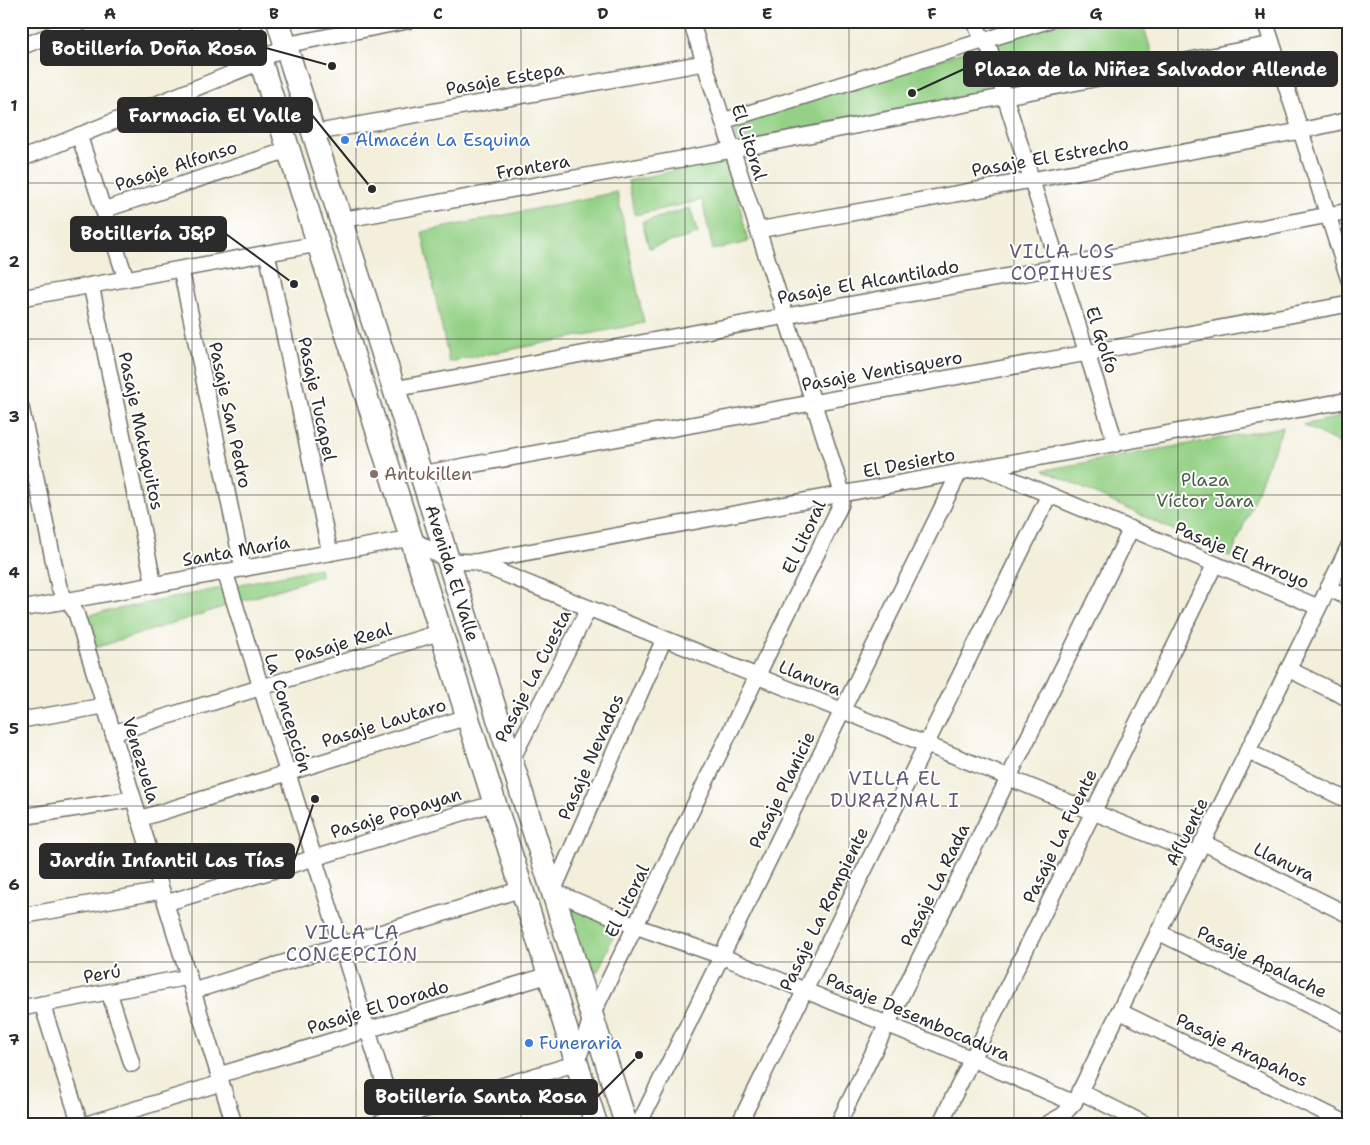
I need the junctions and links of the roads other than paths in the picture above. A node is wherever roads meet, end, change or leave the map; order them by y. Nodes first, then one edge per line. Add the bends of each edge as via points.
1 (85, 21) edge
2 (248, 21) edge
3 (278, 21) edge
4 (407, 21) edge
5 (975, 21) edge
6 (1047, 21) edge
7 (1265, 21) edge
8 (695, 22) edge
9 (984, 41) junction
10 (1272, 44) junction
11 (285, 45) junction
12 (21, 47) edge
13 (260, 62) junction
14 (704, 62) junction
15 (1004, 96) junction
16 (1349, 120) edge
17 (723, 121) junction
18 (1300, 131) junction
19 (313, 133) junction
20 (79, 135) junction
21 (288, 150) junction
22 (732, 150) junction
23 (21, 158) edge
24 (1031, 180) junction
25 (103, 210) junction
26 (1349, 211) edge
27 (1328, 216) junction
28 (341, 220) junction
29 (758, 230) junction
30 (318, 244) junction
31 (267, 253) junction
32 (1059, 267) junction
33 (181, 269) junction
34 (126, 279) junction
35 (1349, 280) edge
36 (91, 286) junction
37 (21, 298) edge
38 (1349, 304) edge
39 (786, 316) junction
40 (1087, 353) junction
41 (394, 389) junction
42 (1349, 400) edge
43 (814, 403) junction
44 (21, 407) edge
45 (1116, 444) junction
46 (985, 468) junction
47 (959, 473) junction
48 (421, 474) junction
49 (843, 494) junction
50 (1048, 495) junction
51 (1131, 529) junction
52 (411, 538) junction
53 (1349, 546) edge
54 (330, 553) junction
55 (448, 561) junction
56 (475, 562) junction
57 (1214, 564) junction
58 (243, 569) junction
59 (225, 572) junction
60 (154, 585) junction
61 (1328, 588) junction
62 (1349, 598) edge
63 (68, 601) junction
64 (1318, 607) junction
65 (589, 608) junction
66 (21, 609) edge
67 (441, 632) junction
68 (664, 639) junction
69 (1288, 669) junction
70 (757, 677) junction
71 (261, 688) junction
72 (1349, 699) edge
73 (104, 706) junction
74 (842, 711) junction
75 (467, 717) junction
76 (21, 720) edge
77 (113, 733) junction
78 (925, 744) junction
79 (1247, 751) junction
80 (512, 761) junction
81 (287, 773) junction
82 (1008, 778) junction
83 (133, 799) junction
84 (1349, 801) edge
85 (495, 803) junction
86 (1093, 812) junction
87 (21, 817) edge
88 (139, 819) junction
89 (1200, 848) junction
90 (314, 858) junction
91 (553, 891) junction
92 (524, 895) junction
93 (164, 897) junction
94 (1349, 915) edge
95 (21, 916) edge
96 (636, 926) junction
97 (1158, 932) junction
98 (341, 945) junction
99 (721, 956) junction
100 (549, 975) junction
101 (191, 984) junction
102 (804, 990) junction
103 (110, 992) junction
104 (42, 1004) junction
105 (21, 1008) edge
106 (1119, 1011) junction
107 (592, 1015) junction
108 (887, 1024) junction
109 (1349, 1025) edge
110 (368, 1030) junction
111 (972, 1059) junction
112 (576, 1063) junction
113 (132, 1064) dead end
114 (220, 1079) junction
115 (1076, 1097) junction
116 (396, 1121) edge
117 (80, 1124) edge
118 (87, 1124) edge
119 (234, 1124) edge
120 (377, 1124) edge
121 (596, 1124) edge
122 (626, 1124) edge
123 (639, 1124) edge
124 (739, 1124) edge
125 (838, 1124) edge
126 (940, 1124) edge
127 (1047, 1124) edge
128 (1145, 1124) edge
129 (1348, 1124) edge

1 - 12 street
2 - 13 street, Avenida El Valle
3 - 11 street, Avenida El Valle
4 - 11 street
5 - 9 street, El Golfo
6 - 9 street
7 - 10 street
8 - 14 street, El Litoral
9 - 15 street, El Golfo via 990,50
9 - 17 street
10 - 15 street, Frontera
10 - 18 street
11 - 13 street
11 - 19 street, Avenida El Valle
13 - 20 street
13 - 21 street, Avenida El Valle
14 - 17 street, El Litoral
14 - 19 street, Pasaje Estepa
15 - 22 street, Frontera
15 - 24 street, El Golfo
16 - 18 street, Pasaje El Estrecho
17 - 22 street, El Litoral
18 - 24 street, Pasaje El Estrecho
18 - 27 street
19 - 28 street, Avenida El Valle
20 - 23 street
20 - 25 street
21 - 25 street, Pasaje Alfonso
21 - 30 street, Avenida El Valle
22 - 28 street, Frontera
22 - 29 street, El Litoral
24 - 29 street, Pasaje El Estrecho
24 - 32 street, El Golfo
25 - 34 street
26 - 27 street, Pasaje El Alcantilado
27 - 32 street, Pasaje El Alcantilado
27 - 35 street
28 - 41 street, Avenida El Valle
29 - 39 street, El Litoral
30 - 31 street
30 - 52 street, Avenida El Valle
31 - 33 street
31 - 54 street, Pasaje Tucapel
32 - 39 street, Pasaje El Alcantilado
32 - 40 street, El Golfo
33 - 34 street
33 - 58 street, Pasaje San Pedro
34 - 36 street
36 - 37 street
36 - 60 street, Pasaje Mataquitos
38 - 40 street, Pasaje Ventisquero
39 - 41 street, Pasaje El Alcantilado
39 - 43 street, El Litoral
40 - 43 street, Pasaje Ventisquero
40 - 45 street, El Golfo
41 - 48 street, Avenida El Valle
42 - 45 street, El Desierto
43 - 48 street, Pasaje Ventisquero
43 - 49 street, El Litoral
44 - 63 street, Venezuela via 59,588
45 - 46 street, El Desierto
46 - 47 street, El Desierto
46 - 50 street, Pasaje El Arroyo
47 - 49 street, El Desierto
47 - 74 street, Pasaje Planicie
48 - 55 street, Avenida El Valle
49 - 56 street, El Desierto
49 - 70 street, El Litoral via 837,514
50 - 51 street, Pasaje El Arroyo
50 - 78 street, Pasaje La Rompiente
51 - 57 street, Pasaje El Arroyo
51 - 82 street, Pasaje La Rada
52 - 54 street, Santa María
52 - 55 street, Llanura
52 - 67 street, Avenida El Valle
53 - 61 street, Afluente
54 - 58 street, Santa María
55 - 56 street, Llanura
55 - 80 street, Avenida El Valle
56 - 65 street, Llanura
57 - 64 street, Pasaje El Arroyo
57 - 86 street, Pasaje La Fuente
58 - 59 street, Santa María
59 - 60 street, Santa María
59 - 71 street, La Concepción
60 - 63 street, Santa María
61 - 62 street, Pasaje El Arroyo
61 - 64 street, Afluente
63 - 66 street
63 - 73 street, Venezuela via 76,613
64 - 69 street, Afluente
65 - 68 street, Llanura
65 - 80 street, Pasaje La Cuesta
67 - 71 street, Pasaje Real
67 - 75 street, Avenida El Valle
68 - 70 street, Llanura
68 - 91 street, Pasaje Nevados
69 - 72 street
69 - 79 street, Afluente
70 - 74 street, Llanura
70 - 96 street, El Litoral
71 - 77 street, Pasaje Real
71 - 81 street, La Concepción
73 - 76 street
73 - 77 street, Venezuela
74 - 78 street, Llanura
74 - 99 street, Pasaje Planicie
75 - 81 street, Pasaje Lautaro
75 - 85 street, Avenida El Valle
77 - 83 street, Venezuela
78 - 82 street, Llanura
78 - 102 street, Pasaje La Rompiente
79 - 84 street
79 - 89 street, Afluente
80 - 91 street, Avenida El Valle
81 - 88 street, Pasaje Lautaro
81 - 90 street, La Concepción
82 - 86 street, Llanura
82 - 108 street, Pasaje La Rada
83 - 87 street
83 - 88 street, Venezuela
85 - 90 street, Pasaje Popayan
85 - 92 street, Avenida El Valle
86 - 89 street, Llanura
86 - 111 street, Pasaje La Fuente
88 - 93 street, Venezuela
89 - 94 street, Llanura
89 - 97 street, Afluente
90 - 93 street, Pasaje Popayan
90 - 98 street, La Concepción
91 - 92 street
91 - 96 street, Pasaje Desembocadura
91 - 107 street, Avenida El Valle
92 - 98 street, Perú
92 - 100 street, Avenida El Valle
93 - 95 street, Pasaje Popayan
93 - 101 street, Venezuela
96 - 99 street, Pasaje Desembocadura
96 - 107 street, El Litoral
97 - 106 street, Afluente
97 - 109 street, Pasaje Apalache
98 - 101 street, Perú
98 - 110 street, La Concepción
99 - 102 street, Pasaje Desembocadura
99 - 123 street, Pasaje Planicie
100 - 110 street, Pasaje El Dorado
100 - 112 street, Avenida El Valle
101 - 103 street, Perú
101 - 114 street, Venezuela
102 - 108 street, Pasaje Desembocadura
102 - 124 street, Pasaje La Rompiente
103 - 104 street, Perú
103 - 113 street
104 - 105 street, Perú
104 - 117 street
106 - 115 street, Afluente
106 - 129 street, Pasaje Arapahos
107 - 112 street, El Litoral
107 - 122 street, Avenida El Valle
108 - 111 street, Pasaje Desembocadura
108 - 125 street, Pasaje La Rada
110 - 114 street, Pasaje El Dorado
110 - 116 street, La Concepción
111 - 115 street, Pasaje Desembocadura
111 - 126 street, Pasaje La Fuente
112 - 116 street
112 - 121 street, Avenida El Valle
114 - 118 street, Pasaje El Dorado
114 - 119 street, Venezuela
115 - 127 street, Afluente via 1063,1115
115 - 128 street, Pasaje Desembocadura
116 - 120 street

